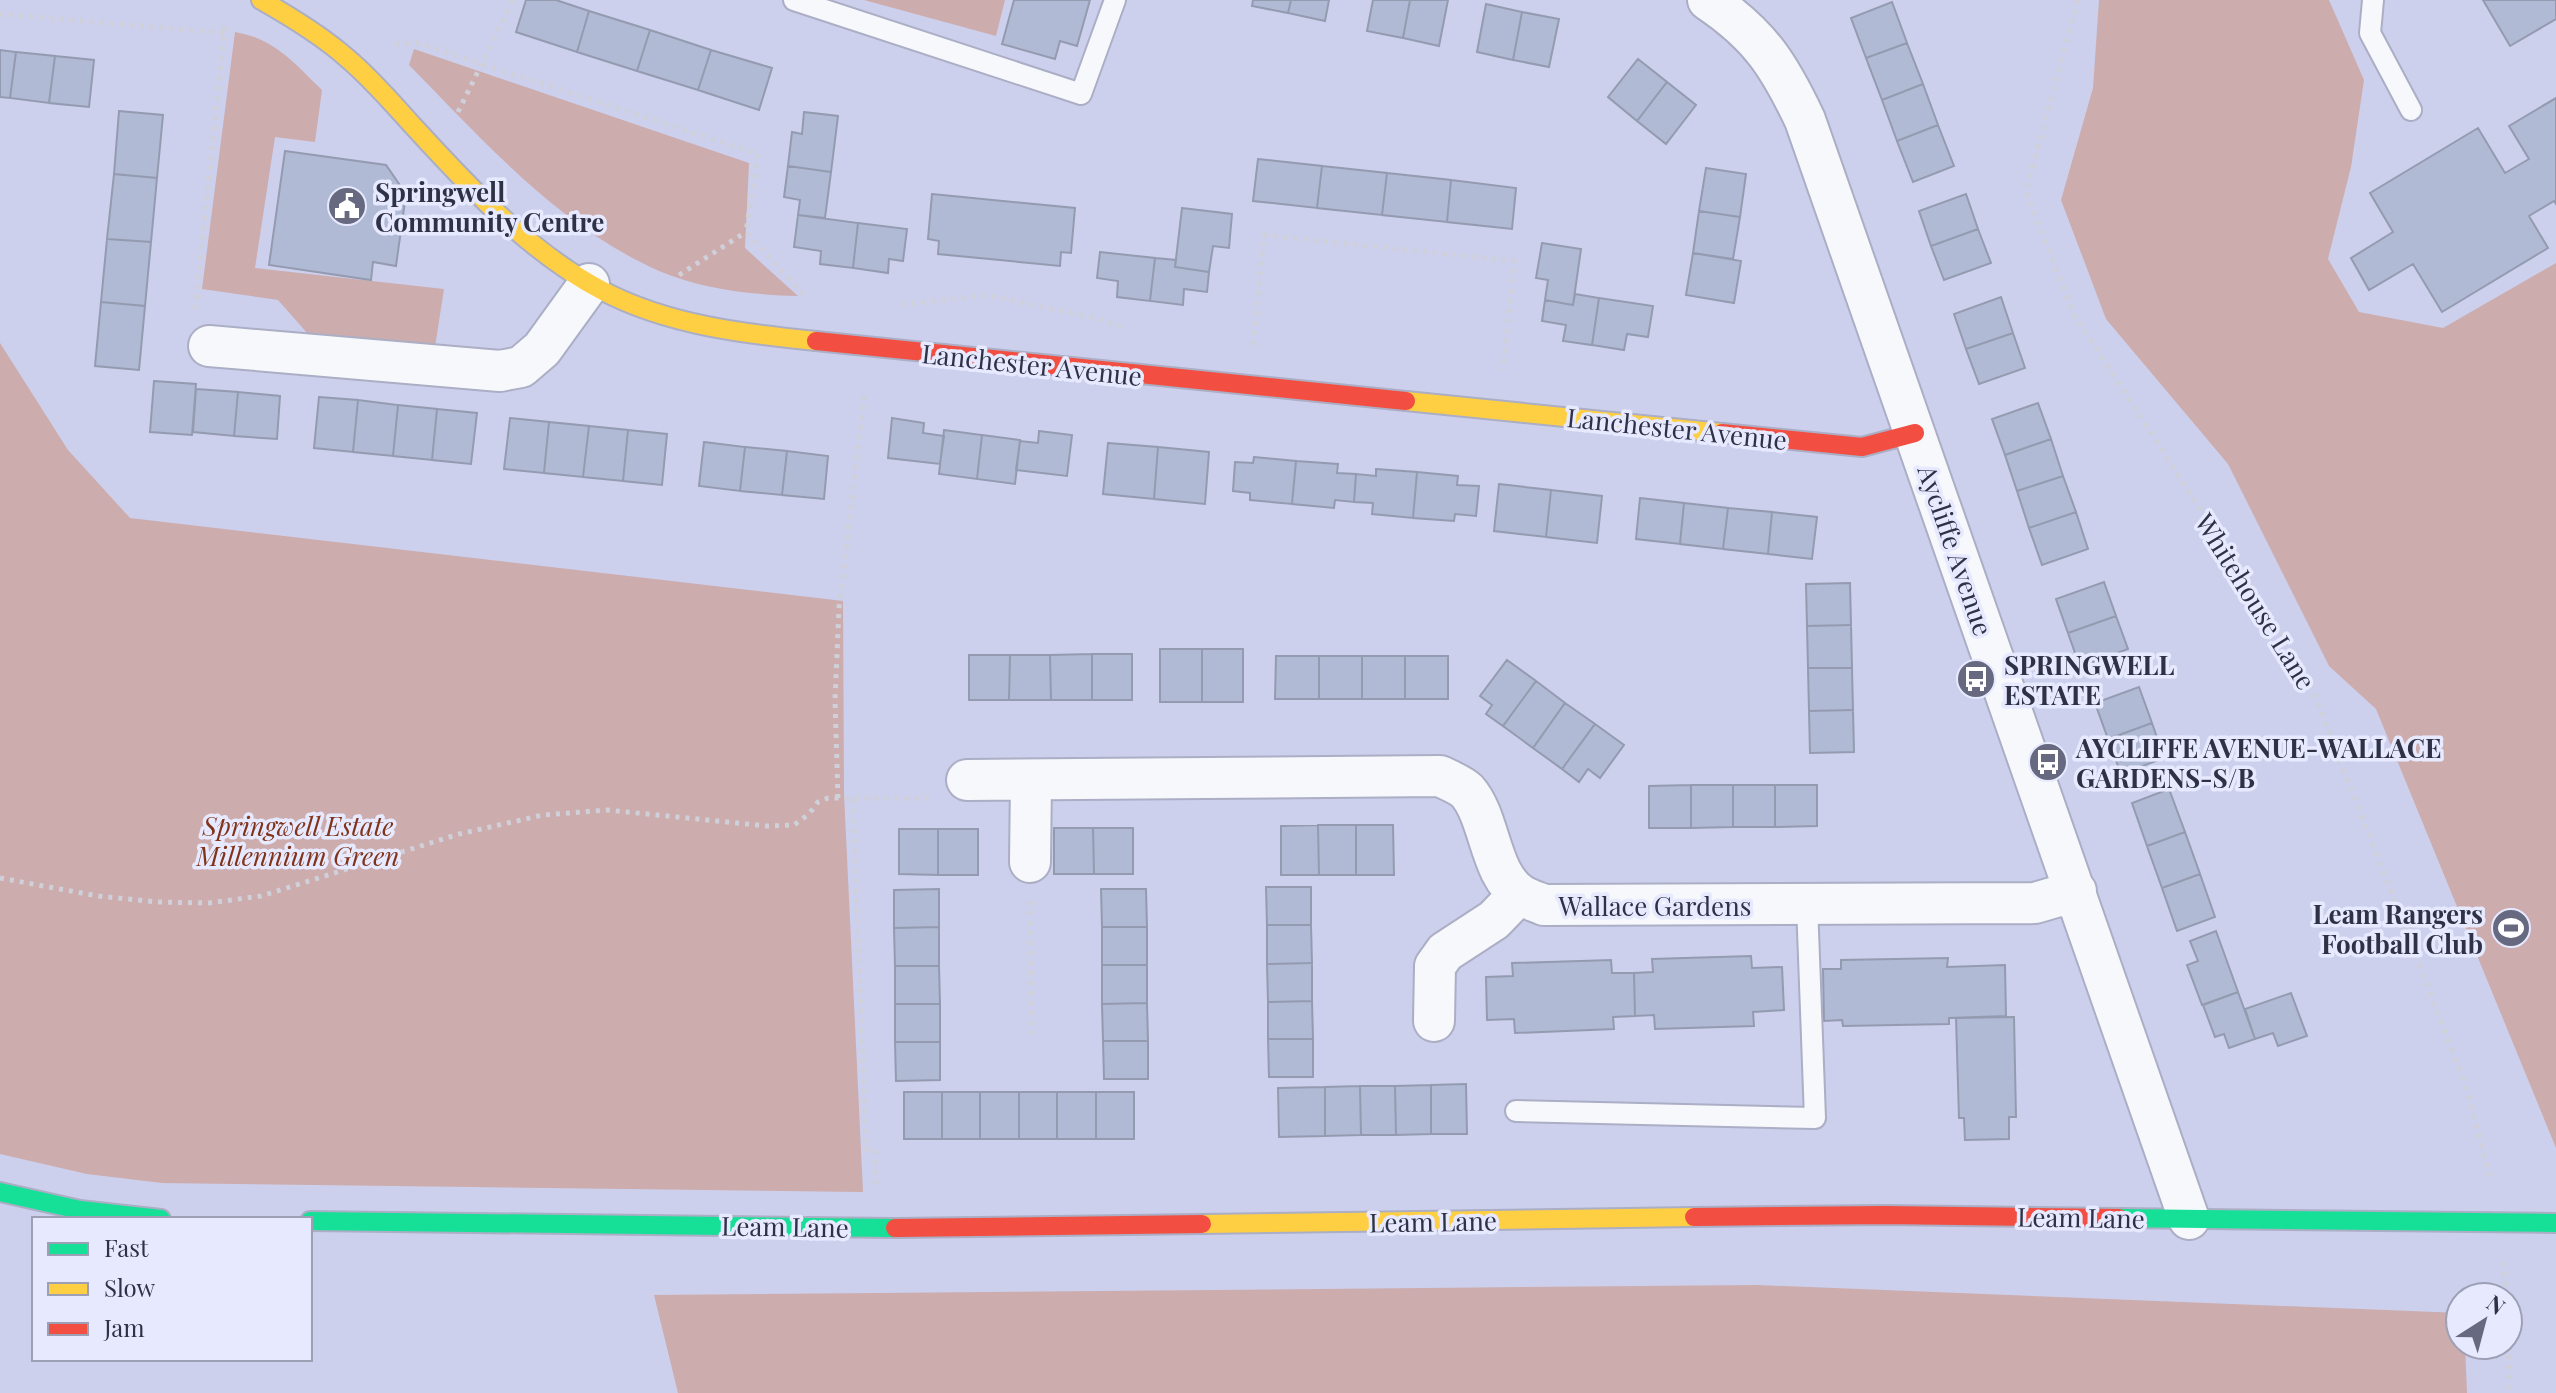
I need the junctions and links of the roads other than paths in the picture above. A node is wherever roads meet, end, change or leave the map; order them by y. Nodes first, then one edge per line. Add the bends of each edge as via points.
1 (261, 0) edge
2 (794, 0) edge
3 (1115, 0) edge
4 (1708, 0) edge
5 (2373, 0) edge
6 (2411, 110) dead end
7 (589, 284) junction
8 (209, 346) road end
9 (1915, 433) junction
10 (967, 780) road end
11 (1031, 780) junction
12 (1030, 862) road end
13 (2076, 891) junction
14 (1519, 894) junction
15 (1807, 904) junction
16 (1434, 1021) dead end
17 (1516, 1111) dead end
18 (0, 1192) edge
19 (122, 1217) edge
20 (2189, 1219) junction
21 (312, 1221) edge
22 (2556, 1223) edge

1 - 7 main road, Lanchester Avenue via 335,47 495,210
2 - 3 lane via 1081,94
4 - 9 street, Aycliffe Avenue via 1733,16 1784,76 1805,120
5 - 6 lane via 2370,33
7 - 8 street via 542,349 521,367 500,371
7 - 9 main road, Lanchester Avenue via 633,304 754,335 1862,447
9 - 13 street, Aycliffe Avenue
10 - 11 street
11 - 12 street
11 - 14 street via 1440,776 1466,790 1501,872
13 - 15 street, Wallace Gardens via 2035,903
13 - 20 street, Aycliffe Avenue
14 - 15 street, Wallace Gardens via 1544,905
14 - 16 street via 1494,920 1445,952 1435,966
15 - 17 lane via 1815,1118
18 - 19 main road
20 - 21 main road, Leam Lane via 1885,1215 878,1228
20 - 22 main road, Leam Lane

